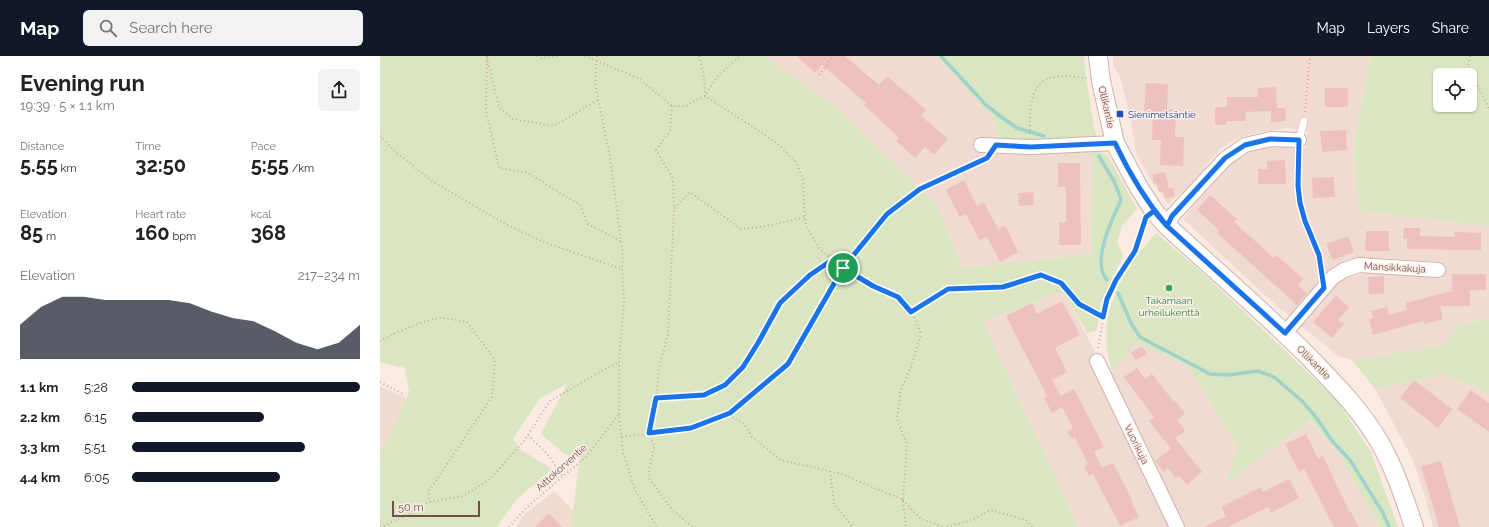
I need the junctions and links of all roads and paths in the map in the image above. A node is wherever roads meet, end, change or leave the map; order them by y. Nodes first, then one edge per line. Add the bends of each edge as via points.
1 (487, 56) edge
2 (537, 56) edge
3 (559, 56) edge
4 (585, 56) edge
5 (597, 56) edge
6 (699, 56) edge
7 (740, 56) edge
8 (834, 56) edge
9 (1098, 56) edge
10 (1310, 56) edge
11 (1470, 56) edge
12 (597, 62) junction
13 (819, 75) dead end
14 (1091, 78) dead end
15 (705, 96) junction
16 (598, 99) junction
17 (672, 106) junction
18 (1489, 109) edge
19 (1304, 121) joint
20 (380, 136) edge
21 (1299, 140) junction
22 (1115, 143) junction
23 (982, 145) dead end
24 (996, 145) junction
25 (1031, 147) junction
26 (1298, 166) joint
27 (674, 209) junction
28 (1154, 211) junction
29 (804, 217) junction
30 (1167, 226) junction
31 (621, 241) junction
32 (832, 260) junction
33 (843, 268) junction
34 (622, 269) junction
35 (1438, 270) dead end
36 (1324, 288) junction
37 (911, 312) junction
38 (1103, 317) junction
39 (1285, 333) junction
40 (380, 340) edge
41 (1097, 361) joint
42 (619, 362) junction
43 (380, 382) edge
44 (405, 395) dead end
45 (656, 398) junction
46 (619, 414) junction
47 (727, 414) junction
48 (649, 433) junction
49 (528, 435) junction
50 (622, 437) junction
51 (830, 471) junction
52 (563, 477) junction
53 (903, 500) junction
54 (429, 502) junction
55 (380, 527) edge
56 (509, 527) edge
57 (658, 527) edge
58 (692, 527) edge
59 (853, 527) edge
60 (906, 527) edge
61 (946, 527) edge
62 (1032, 527) edge
63 (1177, 527) edge
64 (1414, 527) edge

1 - 16 path via 499,107 513,119 554,126
1 - 31 path via 486,110 499,168 528,173 580,205 588,224
2 - 3 path
4 - 12 path
5 - 12 path
6 - 15 path
7 - 15 path via 716,77
8 - 13 path
9 - 22 street, Ollikantie
10 - 19 path
11 - 18 path via 1468,66
12 - 16 path via 595,84
12 - 17 path via 638,78
14 - 25 path via 1056,76 1049,78 1036,89 1030,105
15 - 17 path via 686,106
15 - 29 path via 780,146 796,162 803,179
16 - 31 path via 610,157
17 - 27 path via 670,131 656,150 673,179
19 - 21 lane
20 - 34 path via 432,181 507,225 544,242
21 - 26 lane
21 - 30 street via 1270,139 1245,145 1225,158 1172,216
22 - 25 street
22 - 28 street, Ollikantie
23 - 24 street
24 - 25 street
24 - 33 path via 987,158 920,189 887,214
26 - 36 path via 1300,203 1319,255
27 - 29 path via 690,192 742,229
27 - 45 path via 668,334
28 - 30 street, Ollikantie
28 - 38 path via 1146,217 1135,251 1107,299
29 - 32 path via 806,226 819,248
30 - 39 street, Ollikantie
31 - 34 path
32 - 33 path
32 - 45 path via 810,275 780,303 743,367 725,385 704,395
33 - 37 path via 898,297
33 - 47 path via 788,364
34 - 42 path via 624,302
35 - 36 street, Mansikkakuja via 1359,265 1333,277
36 - 39 street, Mansikkakuja
37 - 38 path via 948,289 1003,287 1041,275 1061,283 1079,304
37 - 53 path via 921,334 901,389 896,419 907,444
38 - 41 path
39 - 64 street, Ollikantie via 1337,386 1380,443
40 - 54 path via 440,317 467,322 495,360 492,397 429,491
41 - 63 street, Vuorikuja
42 - 46 path
42 - 49 path via 550,402
43 - 44 path
45 - 48 path
46 - 50 path
46 - 52 path, Aittokorventie via 587,456
47 - 48 path via 691,428
47 - 51 path via 744,424 752,437 781,460
48 - 50 path
48 - 58 path via 654,445 648,477 671,508
49 - 52 path via 549,456
49 - 54 path via 490,479 463,496
50 - 57 path via 623,452 635,490
51 - 53 path
51 - 59 path via 834,504
52 - 56 path, Aittokorventie via 525,509
53 - 60 path
53 - 61 path via 921,519
54 - 55 path via 408,515
61 - 62 path via 969,521 991,510 1026,520

